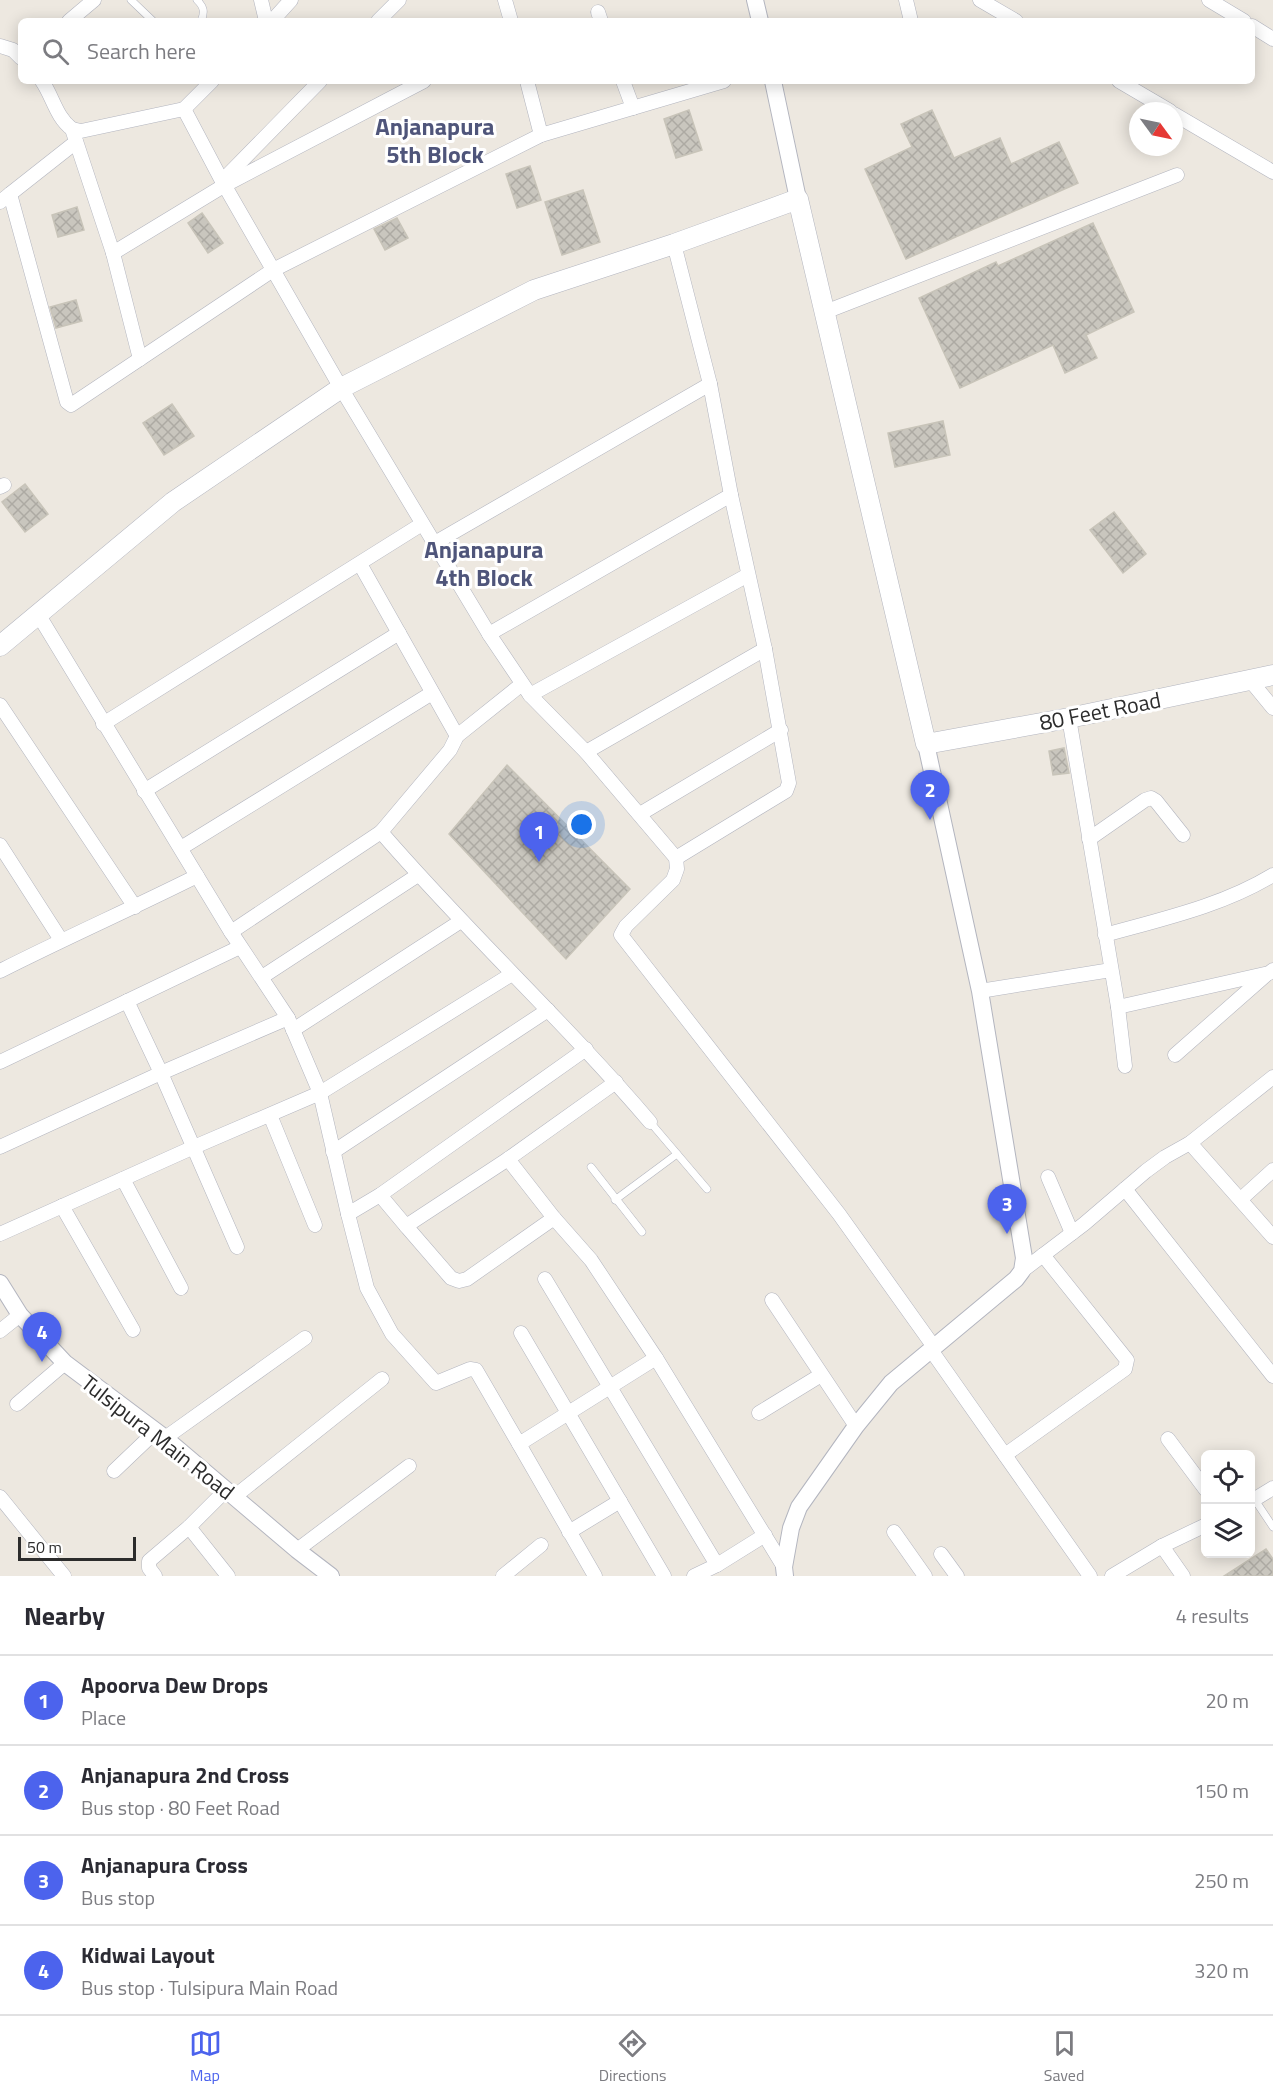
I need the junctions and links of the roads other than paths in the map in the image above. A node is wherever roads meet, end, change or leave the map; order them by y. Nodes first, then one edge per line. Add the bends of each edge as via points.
1 (94, 0) edge
2 (130, 0) edge
3 (197, 0) edge
4 (261, 0) edge
5 (291, 0) edge
6 (399, 0) edge
7 (505, 0) edge
8 (756, 0) edge
9 (906, 0) edge
10 (980, 0) edge
11 (1209, 0) edge
12 (73, 18) edge
13 (150, 18) edge
14 (202, 18) edge
15 (265, 18) edge
16 (275, 18) edge
17 (381, 18) edge
18 (510, 18) edge
19 (759, 18) edge
20 (910, 18) edge
21 (1011, 18) edge
22 (1239, 18) edge
23 (1255, 28) edge
24 (1273, 39) edge
25 (44, 84) edge
26 (209, 84) edge
27 (317, 84) edge
28 (418, 84) edge
29 (528, 84) edge
30 (624, 84) edge
31 (714, 84) edge
32 (774, 84) edge
33 (1124, 84) edge
34 (1155, 102) edge
35 (633, 108) junction
36 (184, 109) junction
37 (1183, 119) edge
38 (541, 135) junction
39 (74, 136) junction
40 (1273, 172) edge
41 (1177, 175) dead end
42 (223, 183) junction
43 (5, 198) edge
44 (798, 199) junction
45 (674, 244) junction
46 (113, 253) junction
47 (273, 270) junction
48 (825, 312) junction
49 (140, 359) junction
50 (710, 384) junction
51 (340, 388) junction
52 (731, 495) junction
53 (422, 524) junction
54 (433, 544) junction
55 (360, 564) junction
56 (748, 575) junction
57 (38, 614) junction
58 (399, 633) junction
59 (489, 634) junction
60 (0, 646) edge
61 (765, 649) junction
62 (1273, 675) edge
63 (1250, 680) junction
64 (526, 690) junction
65 (432, 693) junction
66 (0, 705) edge
67 (1273, 708) edge
68 (1069, 718) junction
69 (103, 724) junction
70 (781, 730) junction
71 (457, 736) junction
72 (926, 744) junction
73 (586, 752) junction
74 (144, 791) junction
75 (640, 814) junction
76 (381, 832) junction
77 (1182, 835) dead end
78 (1089, 839) junction
79 (0, 845) edge
80 (181, 848) junction
81 (676, 858) junction
82 (418, 875) junction
83 (1273, 875) edge
84 (197, 876) junction
85 (135, 907) junction
86 (461, 921) junction
87 (231, 932) junction
88 (1105, 935) junction
89 (61, 940) junction
90 (240, 947) junction
91 (1111, 970) junction
92 (0, 971) edge
93 (1271, 971) edge
94 (512, 974) junction
95 (262, 977) junction
96 (980, 991) junction
97 (126, 1001) junction
98 (1118, 1007) junction
99 (548, 1010) junction
100 (291, 1024) junction
101 (586, 1049) junction
102 (1175, 1055) dead end
103 (0, 1062) edge
104 (1125, 1066) dead end
105 (161, 1073) junction
106 (1273, 1077) edge
107 (616, 1082) junction
108 (320, 1094) junction
109 (270, 1115) junction
110 (650, 1122) joint
111 (1190, 1143) junction
112 (0, 1147) edge
113 (194, 1147) junction
114 (333, 1152) junction
115 (677, 1154) junction
116 (508, 1158) junction
117 (591, 1167) dead end
118 (1273, 1170) edge
119 (1048, 1177) dead end
120 (123, 1179) junction
121 (707, 1189) dead end
122 (1125, 1189) junction
123 (380, 1196) junction
124 (1241, 1199) junction
125 (615, 1200) junction
126 (62, 1206) junction
127 (348, 1214) junction
128 (554, 1218) junction
129 (315, 1225) dead end
130 (406, 1226) junction
131 (642, 1232) dead end
132 (1071, 1233) junction
133 (0, 1234) edge
134 (1273, 1237) edge
135 (237, 1247) dead end
136 (1043, 1255) junction
137 (1022, 1270) junction
138 (545, 1279) dead end
139 (0, 1283) edge
140 (181, 1288) dead end
141 (772, 1300) dead end
142 (20, 1315) junction
143 (133, 1330) dead end
144 (0, 1331) edge
145 (521, 1333) dead end
146 (304, 1338) dead end
147 (933, 1348) junction
148 (656, 1358) junction
149 (65, 1364) junction
150 (821, 1374) junction
151 (1273, 1376) edge
152 (382, 1379) dead end
153 (610, 1385) junction
154 (17, 1404) dead end
155 (569, 1412) junction
156 (759, 1413) dead end
157 (856, 1426) junction
158 (161, 1435) junction
159 (1168, 1439) dead end
160 (519, 1444) junction
161 (1005, 1455) junction
162 (409, 1466) dead end
163 (114, 1471) dead end
164 (1201, 1483) edge
165 (1273, 1488) edge
166 (230, 1493) junction
167 (0, 1497) edge
168 (1255, 1500) edge
169 (620, 1501) junction
170 (1255, 1504) edge
171 (189, 1527) junction
172 (1201, 1527) edge
173 (1273, 1527) edge
174 (569, 1532) junction
175 (894, 1532) dead end
176 (765, 1535) junction
177 (542, 1545) dead end
178 (1162, 1546) junction
179 (297, 1550) junction
180 (940, 1554) dead end
181 (717, 1565) junction
182 (785, 1571) edge
183 (64, 1576) edge
184 (155, 1576) edge
185 (228, 1576) edge
186 (331, 1576) edge
187 (503, 1576) edge
188 (595, 1576) edge
189 (664, 1576) edge
190 (694, 1576) edge
191 (925, 1576) edge
192 (957, 1576) edge
193 (1089, 1576) edge
194 (1112, 1576) edge
195 (1183, 1576) edge

1 - 12 street
2 - 13 lane
3 - 14 lane via 202,5
4 - 15 street
5 - 16 street
6 - 17 street
7 - 18 street
8 - 19 street
9 - 20 street
10 - 21 street
11 - 22 street
23 - 24 street
25 - 39 street
26 - 36 street
27 - 42 street
28 - 42 street
29 - 38 street
30 - 35 street
31 - 35 street
32 - 44 street
33 - 34 street
35 - 38 street
36 - 39 street via 81,131
36 - 42 street
37 - 40 street
38 - 47 street
39 - 43 street
39 - 46 street
41 - 48 street
42 - 46 street
42 - 47 street
43 - 49 street via 68,404
44 - 45 main road
44 - 48 main road
45 - 50 street
45 - 51 main road via 534,290
46 - 49 street
47 - 49 street
47 - 51 street
48 - 72 main road
50 - 52 street
50 - 54 street
51 - 53 street
51 - 57 main road via 173,502
52 - 56 street
52 - 59 street
53 - 54 street
53 - 55 street
54 - 59 street
55 - 58 street
55 - 69 street
56 - 61 street
56 - 64 street
57 - 60 main road
57 - 69 street
58 - 65 street
58 - 74 street
59 - 64 street
61 - 70 street
61 - 73 street
62 - 63 main road, 80 Feet Road
63 - 67 street
63 - 68 main road, 80 Feet Road
64 - 71 street
64 - 73 street
65 - 71 street
65 - 80 street
66 - 85 street
68 - 72 main road, 80 Feet Road
68 - 78 street
69 - 74 street
70 - 75 street
70 - 81 street via 789,783 786,791
71 - 76 street via 450,750
72 - 96 street
73 - 75 street
74 - 80 street
75 - 81 street
76 - 82 street
76 - 87 street
77 - 78 street via 1151,798
78 - 88 street
79 - 89 street
80 - 84 street
81 - 147 street via 673,880 621,935 839,1214
82 - 86 street
82 - 95 street
83 - 88 street via 1250,889 1198,908
84 - 85 street
84 - 87 street
85 - 89 street
86 - 94 street
86 - 100 street
87 - 90 street
88 - 91 street
89 - 92 street
90 - 95 street
90 - 97 street
91 - 96 street
91 - 98 street
93 - 98 street
93 - 102 street
94 - 99 street
94 - 108 street
95 - 100 street
96 - 137 street via 1024,1258
97 - 103 street
97 - 105 street
98 - 104 street
99 - 101 street
99 - 114 street
100 - 105 street
100 - 108 street
101 - 107 street
101 - 123 street
105 - 112 street
105 - 113 street
106 - 111 street
107 - 110 street
107 - 116 street
108 - 109 street
108 - 114 street
109 - 113 street
109 - 129 street
110 - 115 lane
111 - 122 street via 1164,1157
111 - 124 street
113 - 120 street
113 - 135 street
114 - 127 street
115 - 121 lane
115 - 125 lane
116 - 128 street
116 - 130 street
117 - 125 lane
118 - 124 street
119 - 132 street
120 - 126 street
120 - 140 street
122 - 132 street
122 - 151 street
123 - 127 street
123 - 130 street
124 - 134 street
125 - 131 lane
126 - 133 street
126 - 143 street
127 - 160 street via 367,1288 392,1334 436,1383 476,1370
128 - 130 street via 459,1281 451,1278
128 - 148 street via 591,1260
132 - 136 street
136 - 137 street
136 - 161 street via 1128,1364
137 - 147 street
138 - 153 street
139 - 142 street, Tulsipura Main Road
141 - 150 street
142 - 144 street
142 - 149 street, Tulsipura Main Road
145 - 155 street
146 - 158 street
147 - 157 street via 891,1383
147 - 161 street
148 - 153 street
148 - 176 street
149 - 154 street
149 - 158 street, Tulsipura Main Road
150 - 156 street
150 - 157 street
152 - 166 street
153 - 155 street
153 - 181 street
155 - 160 street
155 - 169 street
157 - 182 street via 799,1508 791,1528
158 - 163 street
158 - 166 street, Tulsipura Main Road
159 - 164 street
160 - 174 street
161 - 193 street
162 - 179 street
165 - 168 street
166 - 171 street
166 - 179 street, Tulsipura Main Road
167 - 183 street
169 - 174 street
169 - 189 street
170 - 173 lane
171 - 184 street via 149,1561
171 - 185 street
172 - 178 street
174 - 188 street
175 - 191 street
176 - 181 street
176 - 182 street
177 - 187 street
178 - 194 street
178 - 195 street
179 - 186 street, Tulsipura Main Road
180 - 192 street
181 - 190 street

